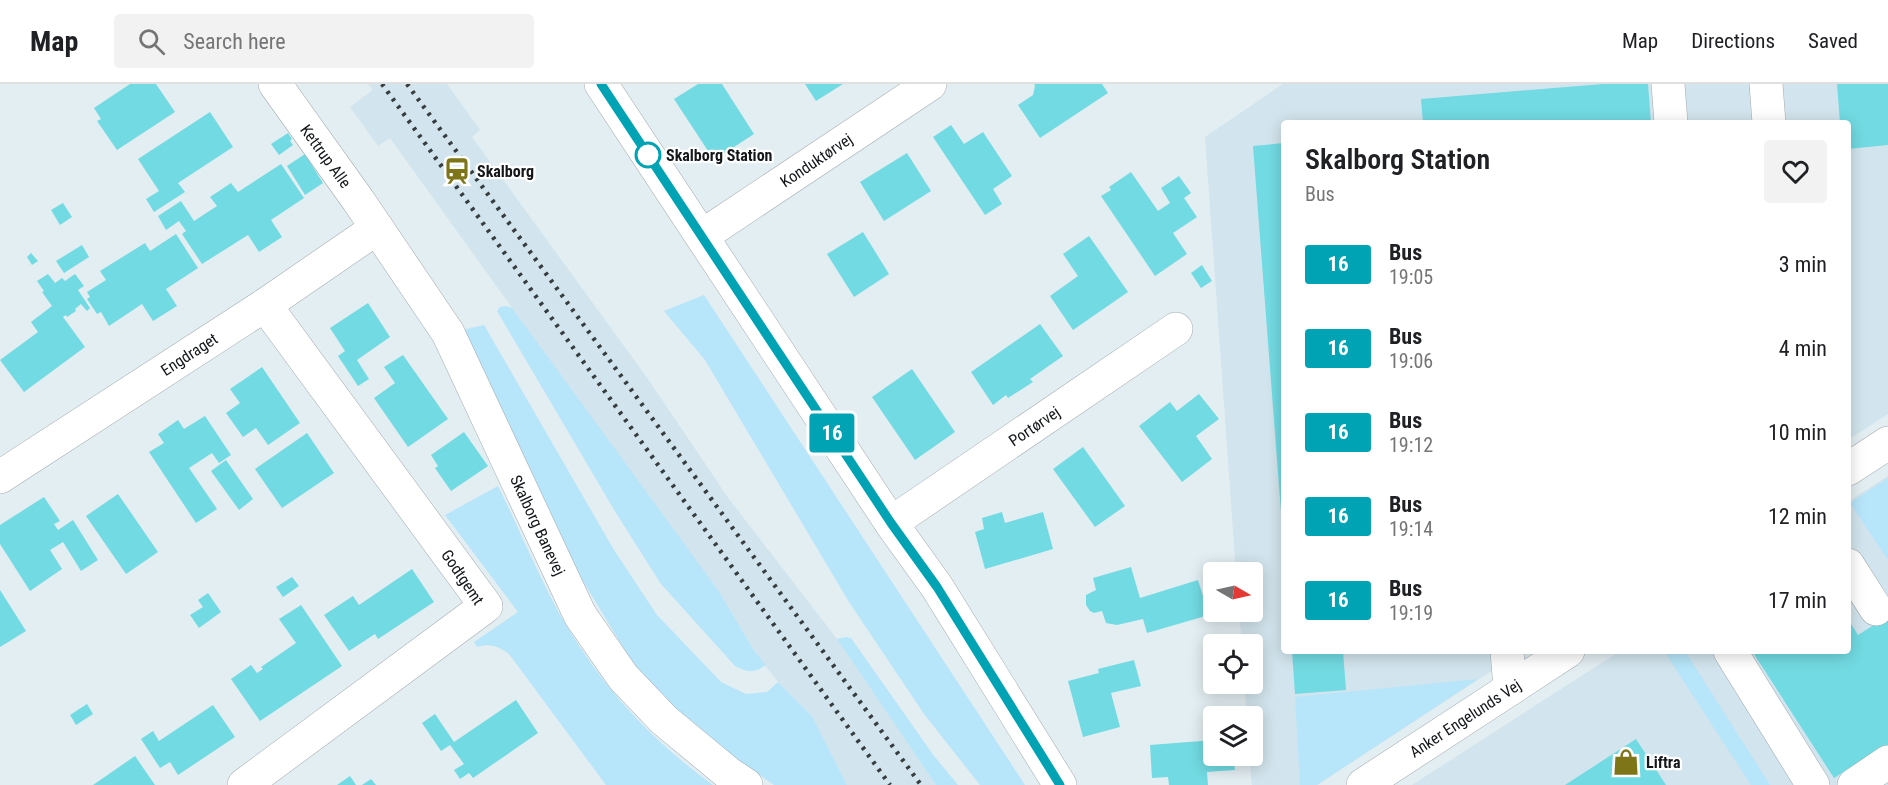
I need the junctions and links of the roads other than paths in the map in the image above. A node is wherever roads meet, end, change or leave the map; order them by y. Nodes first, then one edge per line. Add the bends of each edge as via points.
1 (274, 84) edge
2 (600, 84) edge
3 (930, 84) edge
4 (1668, 84) edge
5 (1766, 84) edge
6 (1671, 120) edge
7 (1769, 120) edge
8 (377, 228) junction
9 (702, 237) junction
10 (265, 305) junction
11 (1176, 329) dead end
12 (1888, 443) edge
13 (1851, 467) edge
14 (0, 477) edge
15 (891, 523) junction
16 (1851, 570) edge
17 (1876, 609) dead end
18 (1507, 654) edge
19 (1563, 654) edge
20 (1732, 654) edge
21 (1510, 688) junction
22 (1888, 762) edge
23 (244, 785) edge
24 (746, 785) edge
25 (1060, 785) edge
26 (1363, 785) edge
27 (1813, 785) edge
28 (1854, 785) edge

1 - 8 street, Kettrup Alle
2 - 9 street
3 - 9 street, Konduktørvej
4 - 6 street
5 - 7 street
8 - 10 street, Engdraget
8 - 24 street, Skalborg Banevej via 448,333 580,615 623,676 664,720
9 - 15 street
10 - 14 street, Engdraget
10 - 23 street, Godtgemt via 486,606
11 - 15 street, Portørvej
12 - 13 street
15 - 25 street via 937,587
16 - 17 street
18 - 21 street
19 - 21 street, Anker Engelunds Vej
20 - 27 street
21 - 26 street, Anker Engelunds Vej
22 - 28 street

